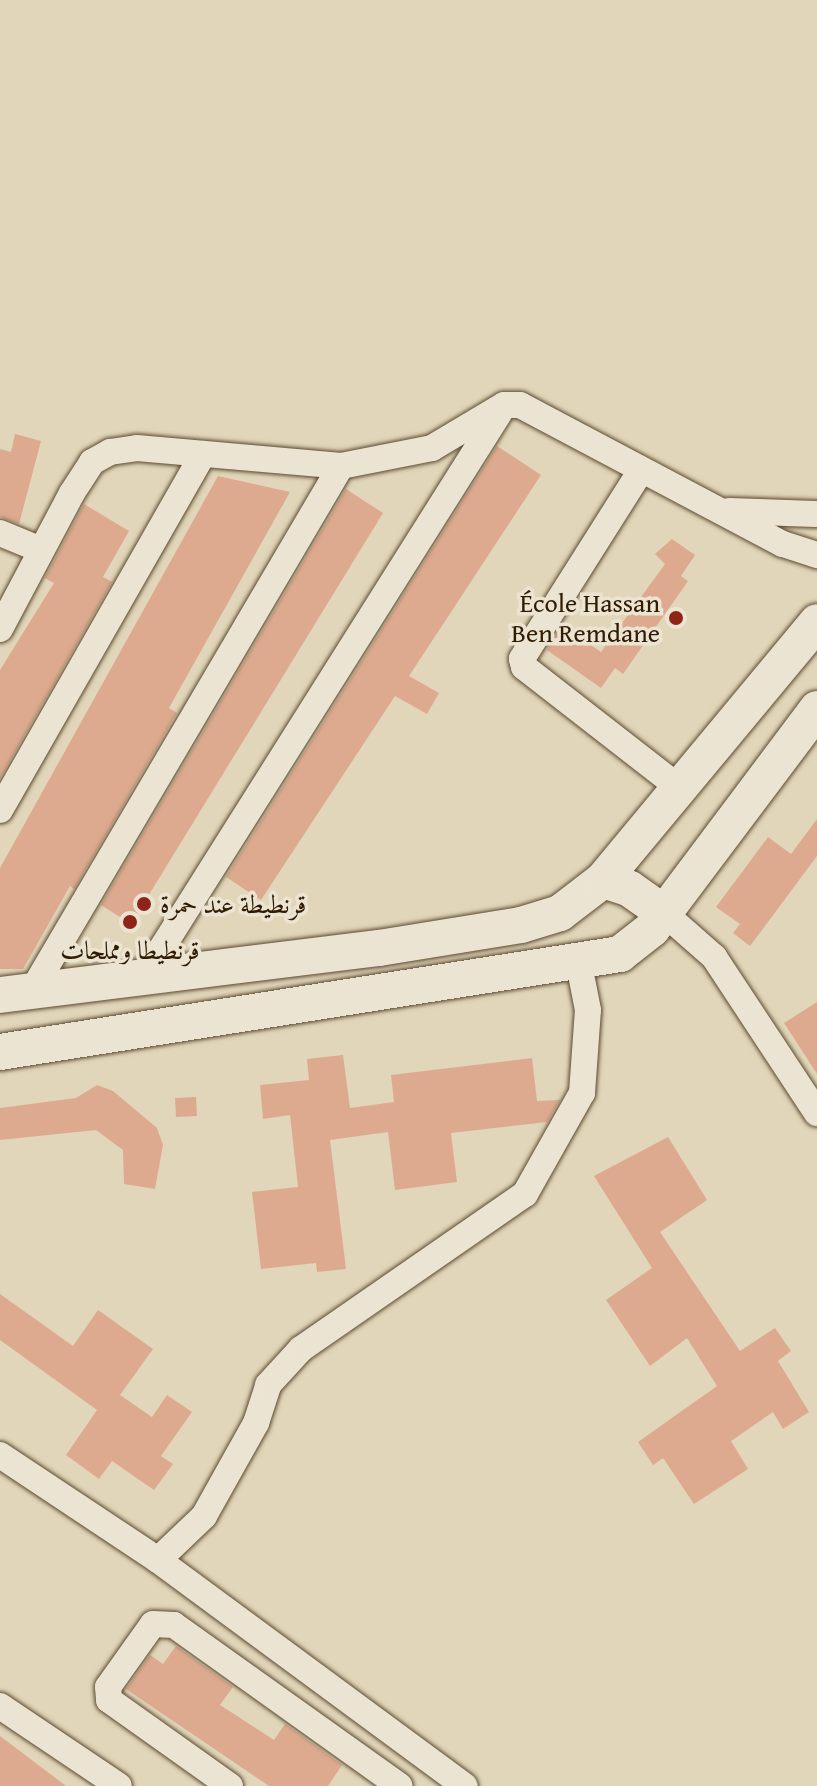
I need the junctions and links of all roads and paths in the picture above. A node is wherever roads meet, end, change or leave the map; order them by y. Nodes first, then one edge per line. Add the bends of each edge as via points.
1 (504, 405) junction
2 (203, 454) junction
3 (341, 466) junction
4 (640, 472) junction
5 (712, 509) junction
6 (817, 514) edge
7 (0, 533) edge
8 (41, 550) junction
9 (817, 555) edge
10 (817, 622) edge
11 (0, 629) edge
12 (817, 709) edge
13 (682, 790) junction
14 (0, 810) edge
15 (603, 880) junction
16 (560, 913) junction
17 (664, 913) junction
18 (579, 964) junction
19 (143, 978) junction
20 (16, 993) edge
21 (0, 1052) edge
22 (817, 1113) edge
23 (0, 1455) edge
24 (158, 1560) junction
25 (0, 1706) edge
26 (119, 1786) edge
27 (230, 1786) edge
28 (400, 1786) edge
29 (465, 1786) edge

1 - 3 street via 432,448
1 - 4 street via 520,405
1 - 19 street
2 - 3 street
2 - 8 street via 137,448 110,452 92,462
2 - 14 street
3 - 20 street
4 - 5 street
4 - 13 street via 522,659 524,667
5 - 6 street
5 - 9 street
7 - 8 street
8 - 11 street
10 - 13 street
12 - 17 street
13 - 15 street
15 - 16 street
15 - 17 street via 642,896
16 - 18 street
16 - 19 street via 521,925 395,945
17 - 18 street via 638,943
17 - 22 street via 714,957
18 - 21 street via 380,989
18 - 24 street via 588,1010 582,1093 525,1194 301,1349 268,1385 256,1423 204,1516
19 - 20 street
23 - 24 street
24 - 29 street
25 - 26 street
27 - 28 street via 109,1700 108,1687 153,1624 174,1625

